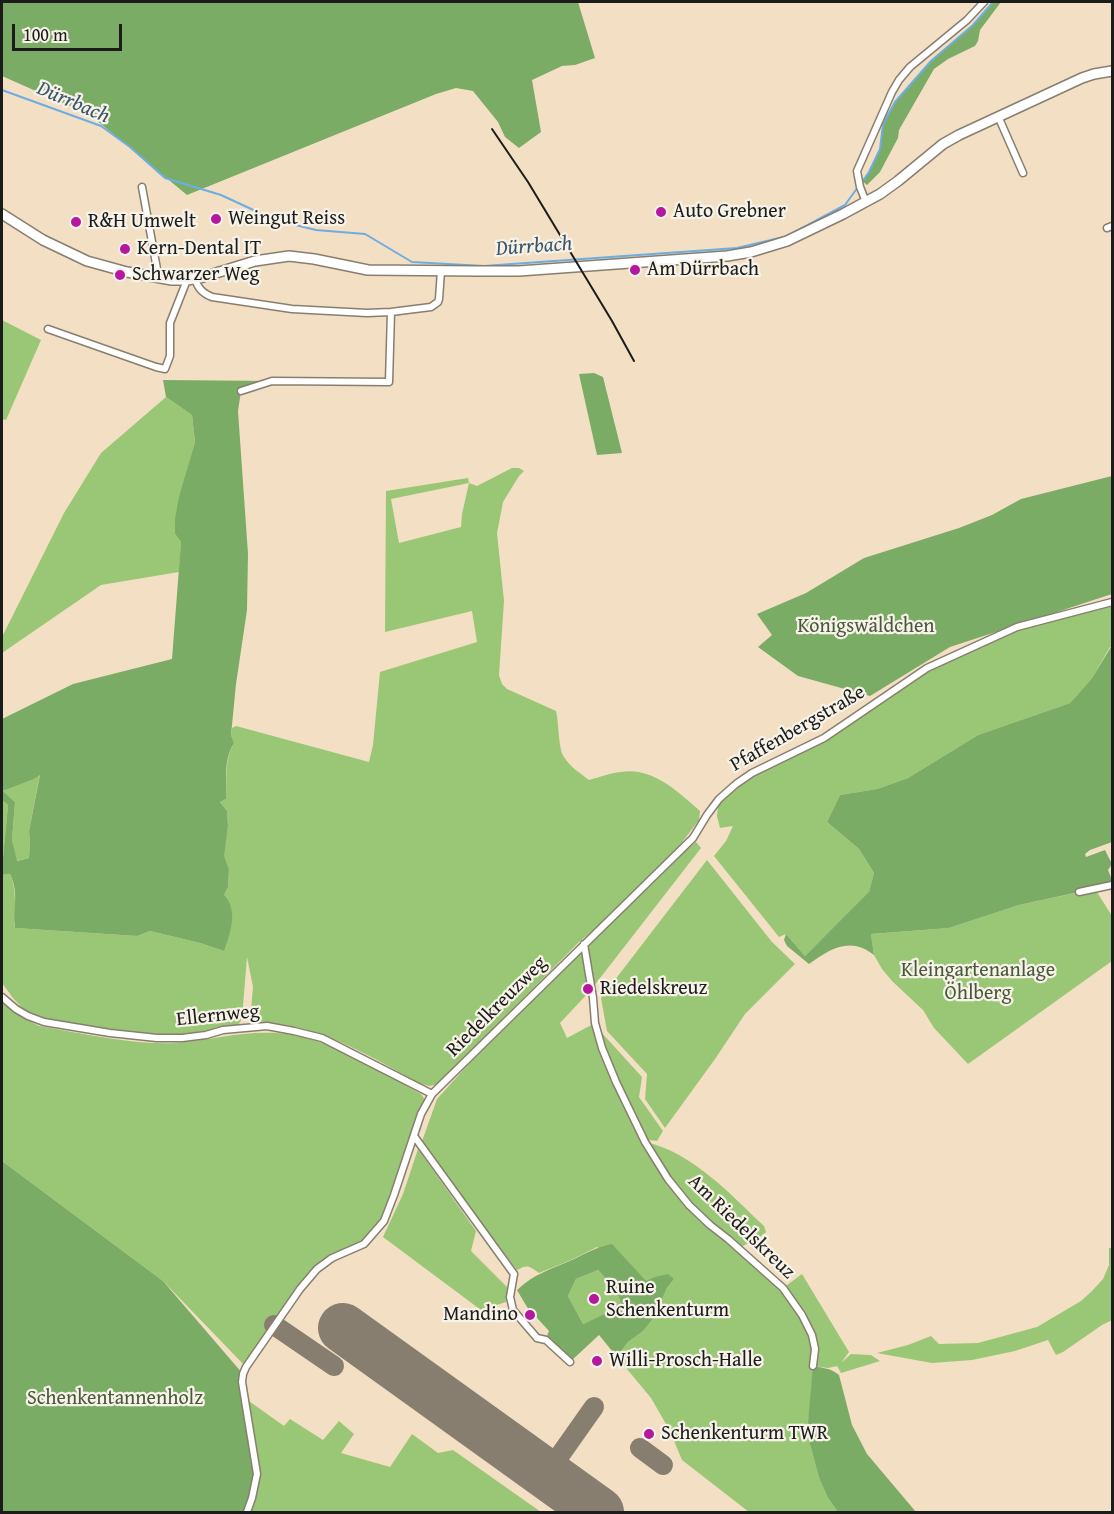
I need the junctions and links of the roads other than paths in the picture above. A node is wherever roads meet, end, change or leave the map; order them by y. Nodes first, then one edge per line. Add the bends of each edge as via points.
1 (984, 2) edge
2 (1113, 71) edge
3 (998, 116) junction
4 (1023, 173) dead end
5 (142, 187) dead end
6 (867, 202) junction
7 (2, 214) edge
8 (441, 271) junction
9 (157, 278) junction
10 (191, 279) junction
11 (391, 312) junction
12 (48, 328) dead end
13 (241, 392) dead end
14 (1113, 602) edge
15 (1113, 885) edge
16 (1079, 892) dead end
17 (584, 944) junction
18 (2, 997) edge
19 (432, 1094) junction
20 (414, 1136) junction
21 (570, 1362) dead end
22 (813, 1366) dead end
23 (247, 1512) edge

1 - 6 street via 899,80 858,171
2 - 3 street via 1082,78
3 - 4 street
3 - 6 street via 943,144
5 - 9 street
6 - 8 street via 787,242 727,256 541,269
7 - 9 street via 87,261
8 - 10 street via 368,270 289,256
8 - 11 street via 435,305
9 - 10 street
10 - 11 street via 212,297 292,309
10 - 12 street via 170,324 170,356 165,369
11 - 13 street via 389,382 272,381
14 - 17 street, Pfaffenbergstraße via 1017,627 927,668 824,738 752,773 719,799 693,838
15 - 16 street
17 - 19 street, Riedelkreuzweg
17 - 22 street, Am Riedelskreuz via 602,1048 645,1142 689,1205 783,1288 812,1335
18 - 19 street, Ellernweg via 16,1009 44,1022 110,1033 182,1038 267,1026 294,1031 322,1038
19 - 20 street, Riedelkreuzweg
20 - 21 street via 514,1274 510,1297 513,1310 537,1338 546,1340
20 - 23 street via 384,1221 364,1244 317,1269 246,1366 242,1382 257,1474

